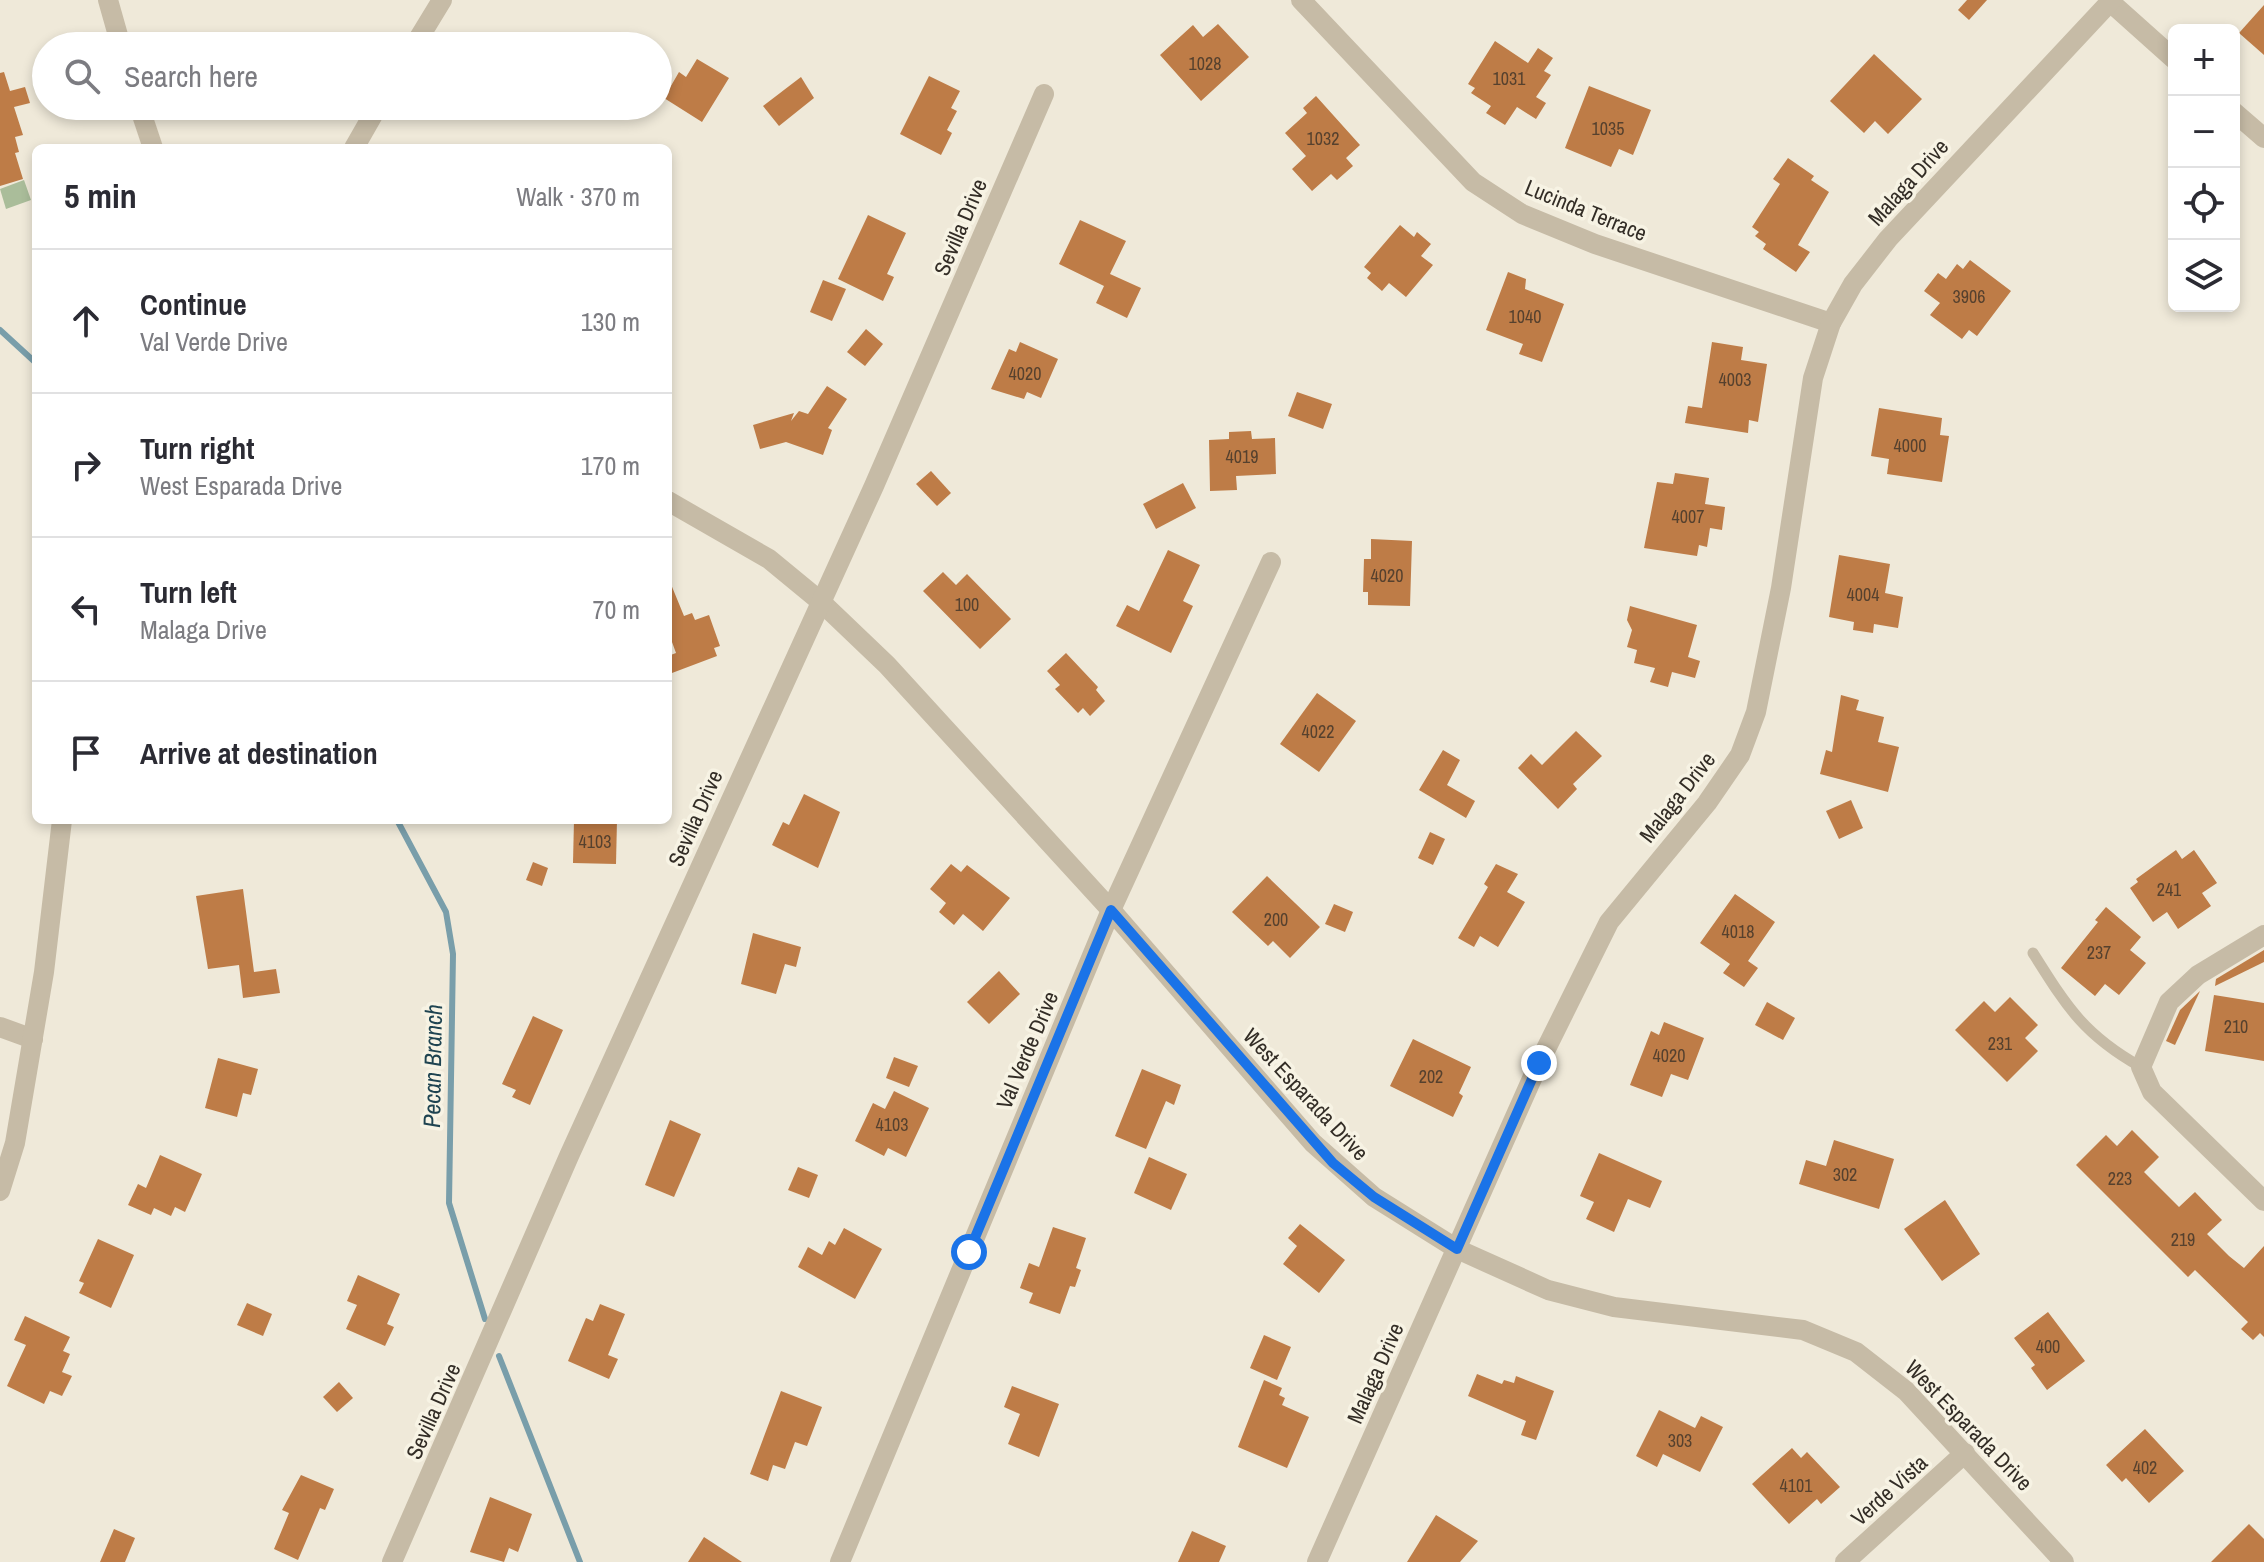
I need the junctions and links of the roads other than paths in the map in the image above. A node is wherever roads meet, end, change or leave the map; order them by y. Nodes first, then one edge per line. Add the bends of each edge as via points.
1 (108, 0) edge
2 (442, 0) edge
3 (1301, 0) edge
4 (2109, 1) edge
5 (117, 32) edge
6 (423, 32) edge
7 (2168, 54) edge
8 (1044, 94) dead end
9 (2240, 117) edge
10 (144, 120) edge
11 (370, 120) edge
12 (2264, 138) edge
13 (152, 144) edge
14 (356, 144) edge
15 (1831, 323) junction
16 (672, 503) edge
17 (1271, 562) dead end
18 (820, 601) junction
19 (61, 824) edge
20 (1111, 910) junction
21 (2264, 935) edge
22 (2033, 953) dead end
23 (0, 1027) edge
24 (33, 1039) junction
25 (2141, 1067) junction
26 (0, 1191) edge
27 (2264, 1201) edge
28 (1457, 1249) junction
29 (1965, 1453) junction
30 (392, 1562) edge
31 (840, 1562) edge
32 (1317, 1562) edge
33 (1845, 1562) edge
34 (2064, 1562) edge

1 - 5 street
2 - 6 street
3 - 15 street, Lucinda Terrace via 1473,182 1522,214 1595,244
4 - 7 street
4 - 15 street, Malaga Drive via 1888,239
8 - 18 street, Sevilla Drive
9 - 12 street
10 - 13 street
11 - 14 street
15 - 28 street, Malaga Drive via 1813,378 1756,712 1740,755 1609,922 1539,1063
16 - 18 street, West Esparada Drive via 769,559
17 - 20 street, Val Verde Drive
18 - 20 street, West Esparada Drive via 887,665
18 - 30 street, Sevilla Drive
19 - 24 street
20 - 28 street, West Esparada Drive via 1323,1153 1374,1197
20 - 31 street, Val Verde Drive
21 - 25 street via 2198,975 2169,1002
22 - 25 lane via 2072,1014 2107,1048
23 - 24 street
24 - 26 street via 15,1143
25 - 27 street via 2152,1092
28 - 29 street, West Esparada Drive via 1581,1300 1784,1326 1829,1338 1880,1367
28 - 32 street, Malaga Drive
29 - 33 street, Verde Vista
29 - 34 street, West Esparada Drive

